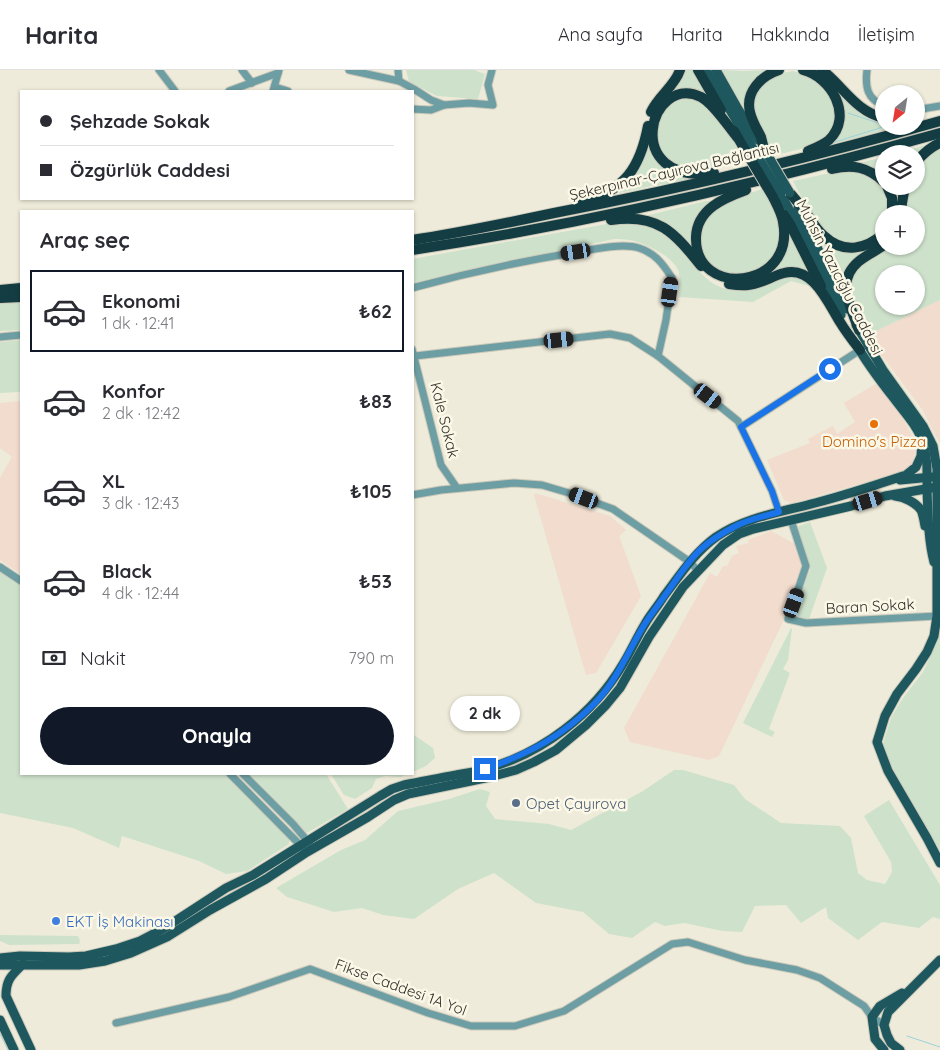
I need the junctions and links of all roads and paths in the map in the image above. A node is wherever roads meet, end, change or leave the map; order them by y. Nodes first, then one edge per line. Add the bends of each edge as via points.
1 (242, 70) edge
2 (349, 70) edge
3 (398, 70) edge
4 (680, 70) edge
5 (698, 70) edge
6 (706, 70) edge
7 (716, 70) edge
8 (778, 70) edge
9 (803, 70) edge
10 (822, 70) edge
11 (867, 70) edge
12 (160, 71) edge
13 (490, 71) edge
14 (279, 72) edge
15 (399, 81) junction
16 (252, 83) junction
17 (274, 89) edge
18 (174, 90) edge
19 (232, 90) edge
20 (875, 101) edge
21 (444, 104) junction
22 (940, 106) edge
23 (925, 108) edge
24 (414, 109) edge
25 (875, 115) edge
26 (940, 116) edge
27 (925, 119) edge
28 (940, 121) edge
29 (940, 133) edge
30 (737, 137) junction
31 (940, 143) edge
32 (756, 152) junction
33 (925, 152) edge
34 (770, 166) junction
35 (875, 174) edge
36 (776, 177) junction
37 (781, 195) junction
38 (515, 221) junction
39 (548, 226) junction
40 (414, 240) edge
41 (875, 240) edge
42 (414, 250) edge
43 (875, 250) edge
44 (20, 286) edge
45 (414, 287) edge
46 (1, 294) edge
47 (20, 297) edge
48 (832, 309) junction
49 (859, 330) junction
50 (20, 335) edge
51 (0, 336) edge
52 (860, 350) junction
53 (414, 352) edge
54 (658, 356) junction
55 (741, 427) junction
56 (926, 432) junction
57 (922, 441) junction
58 (940, 458) edge
59 (939, 476) edge
60 (927, 477) junction
61 (885, 482) junction
62 (939, 487) edge
63 (457, 488) junction
64 (927, 488) junction
65 (414, 495) edge
66 (885, 496) junction
67 (779, 512) junction
68 (791, 520) junction
69 (931, 549) junction
70 (690, 562) junction
71 (0, 567) edge
72 (698, 571) junction
73 (937, 572) junction
74 (20, 580) edge
75 (940, 590) edge
76 (937, 616) junction
77 (231, 775) edge
78 (244, 775) edge
79 (304, 842) junction
80 (310, 850) junction
81 (940, 863) edge
82 (0, 958) edge
83 (940, 960) edge
84 (23, 964) junction
85 (0, 965) edge
86 (913, 987) junction
87 (872, 1017) junction
88 (0, 1021) edge
89 (116, 1022) dead end
90 (884, 1025) junction
91 (14, 1050) edge
92 (31, 1050) edge
93 (884, 1050) edge
94 (900, 1050) edge

1 - 16 street
2 - 15 street
3 - 15 street
4 - 38 highway via 654,106 637,163 618,186 588,201
5 - 30 highway
6 - 32 main road
7 - 32 main road via 738,109
8 - 32 highway via 759,82 750,97 750,112 761,138
9 - 34 highway via 821,79 832,90 839,110 837,126 824,144
10 - 25 highway via 856,104
11 - 20 street via 867,89
12 - 18 street
13 - 21 street via 488,85 493,104
14 - 16 street
14 - 17 street
15 - 21 street
16 - 19 street
21 - 24 street via 431,110
22 - 23 street
26 - 27 highway
28 - 34 highway, Şekerpınar-Çayırova Bağlantısı
29 - 36 highway, Şekerpınar-Çayırova Bağlantısı
30 - 32 highway
30 - 34 highway via 707,102 690,94 676,96 663,105 652,130 657,152 667,164 681,172 700,174
31 - 33 highway
32 - 37 highway, bridge
32 - 37 main road, bridge
34 - 38 highway, Şekerpınar-Çayırova Bağlantısı
35 - 36 highway via 866,169 841,167
36 - 37 highway via 729,196 705,213 696,239 705,264 718,274 736,279 753,276 769,268 780,254 784,235
36 - 39 highway, Şekerpınar-Çayırova Bağlantısı
37 - 41 highway via 805,211 831,242 858,248
37 - 48 highway via 790,224
37 - 49 main road, Muhsin Yazıcığlu Caddesi via 816,244
37 - 52 main road, Muhsin Yazıcığlu Caddesi
38 - 40 highway, Şekerpınar-Çayırova Bağlantısı
39 - 42 highway, Şekerpınar-Çayırova Bağlantısı
39 - 48 highway via 631,218 645,220 665,228 702,269 722,282 747,286 792,271 813,281
43 - 49 highway via 852,268 846,284
44 - 46 highway
45 - 54 street via 545,257 606,247 638,248 657,258 672,278
46 - 47 highway
48 - 52 highway
49 - 56 main road, Muhsin Yazıcığlu Caddesi
50 - 51 street
52 - 55 street
52 - 57 main road, Muhsin Yazıcığlu Caddesi via 913,423
53 - 54 street via 610,334 630,338
53 - 63 street, Kale Sokak via 441,465
54 - 55 street via 738,421
55 - 67 street
56 - 58 main road
56 - 59 main road, Muhsin Yazıcığlu Caddesi
57 - 60 main road, Muhsin Yazıcığlu Caddesi
57 - 61 main road via 916,467 906,476
59 - 60 main road
59 - 62 main road, Muhsin Yazıcığlu Caddesi
60 - 61 main road
60 - 64 main road, Muhsin Yazıcığlu Caddesi
61 - 67 main road
62 - 64 main road
62 - 73 main road, Muhsin Yazıcığlu Caddesi
63 - 65 street
63 - 70 street via 514,483 542,485 569,492 613,509
64 - 66 main road
64 - 69 main road, Muhsin Yazıcığlu Caddesi
66 - 68 main road
66 - 69 main road via 913,502 922,511
67 - 70 main road via 738,524 700,549
68 - 72 main road via 739,534
68 - 76 street, Baran Sokak via 806,566 788,619 806,623
69 - 73 main road, Muhsin Yazıcığlu Caddesi
70 - 72 street
70 - 79 main road via 646,622 609,686 568,728 539,746 485,769 392,790
71 - 74 street
72 - 80 main road via 667,609 620,688 586,725 556,750 516,770 401,797
73 - 75 street, Muhsin Yazıcığlu Caddesi
73 - 76 main road
76 - 81 main road via 927,652 884,716 877,742 888,771
77 - 79 street
78 - 79 street via 293,824
79 - 80 street
79 - 82 main road via 140,941 86,956
80 - 84 main road via 167,937 131,953 79,965
83 - 86 main road
84 - 85 main road
84 - 92 main road via 9,978 6,996
86 - 87 main road via 880,1006
86 - 90 main road via 888,1012
87 - 89 street, Fikse Caddesi 1A Yol via 864,1006 820,978 688,942 672,944 564,1011 515,1026 470,1026 310,969 229,997
87 - 90 street, Fikse Caddesi 1A Yol
87 - 93 main road via 875,1039
88 - 91 main road
90 - 94 main road via 891,1043

